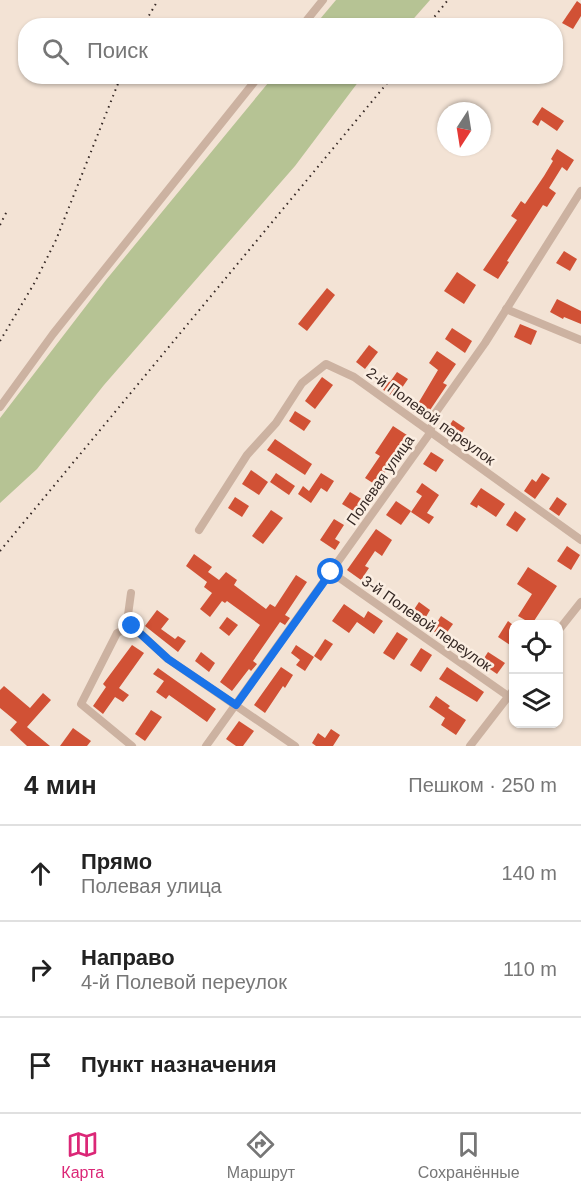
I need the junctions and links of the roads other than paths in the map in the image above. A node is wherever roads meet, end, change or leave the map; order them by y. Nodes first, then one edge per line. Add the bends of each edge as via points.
1 (323, 0) edge
2 (308, 18) edge
3 (254, 84) edge
4 (581, 191) edge
5 (506, 309) junction
6 (581, 340) edge
7 (0, 407) edge
8 (430, 433) junction
9 (199, 530) dead end
10 (581, 540) edge
11 (331, 572) junction
12 (131, 593) dead end
13 (581, 602) edge
14 (563, 625) edge
15 (132, 626) junction
16 (509, 691) edge
17 (509, 695) edge
18 (236, 705) junction
19 (132, 746) edge
20 (206, 746) edge
21 (295, 746) edge
22 (470, 746) edge

1 - 2 street
3 - 7 street
4 - 5 street, Полевая улица
5 - 6 street
5 - 8 street, Полевая улица via 434,415
8 - 9 street, 2-й Полевой переулок via 354,376 326,364 302,383 276,423 248,454
8 - 10 street, 2-й Полевой переулок
8 - 11 street, Полевая улица
11 - 16 street, 3-й Полевой переулок
11 - 18 street, Полевая улица
12 - 15 street via 128,615
13 - 14 street
15 - 18 street via 168,659
15 - 19 street via 117,633 81,704
17 - 22 street
18 - 20 street, Полевая улица
18 - 21 street

